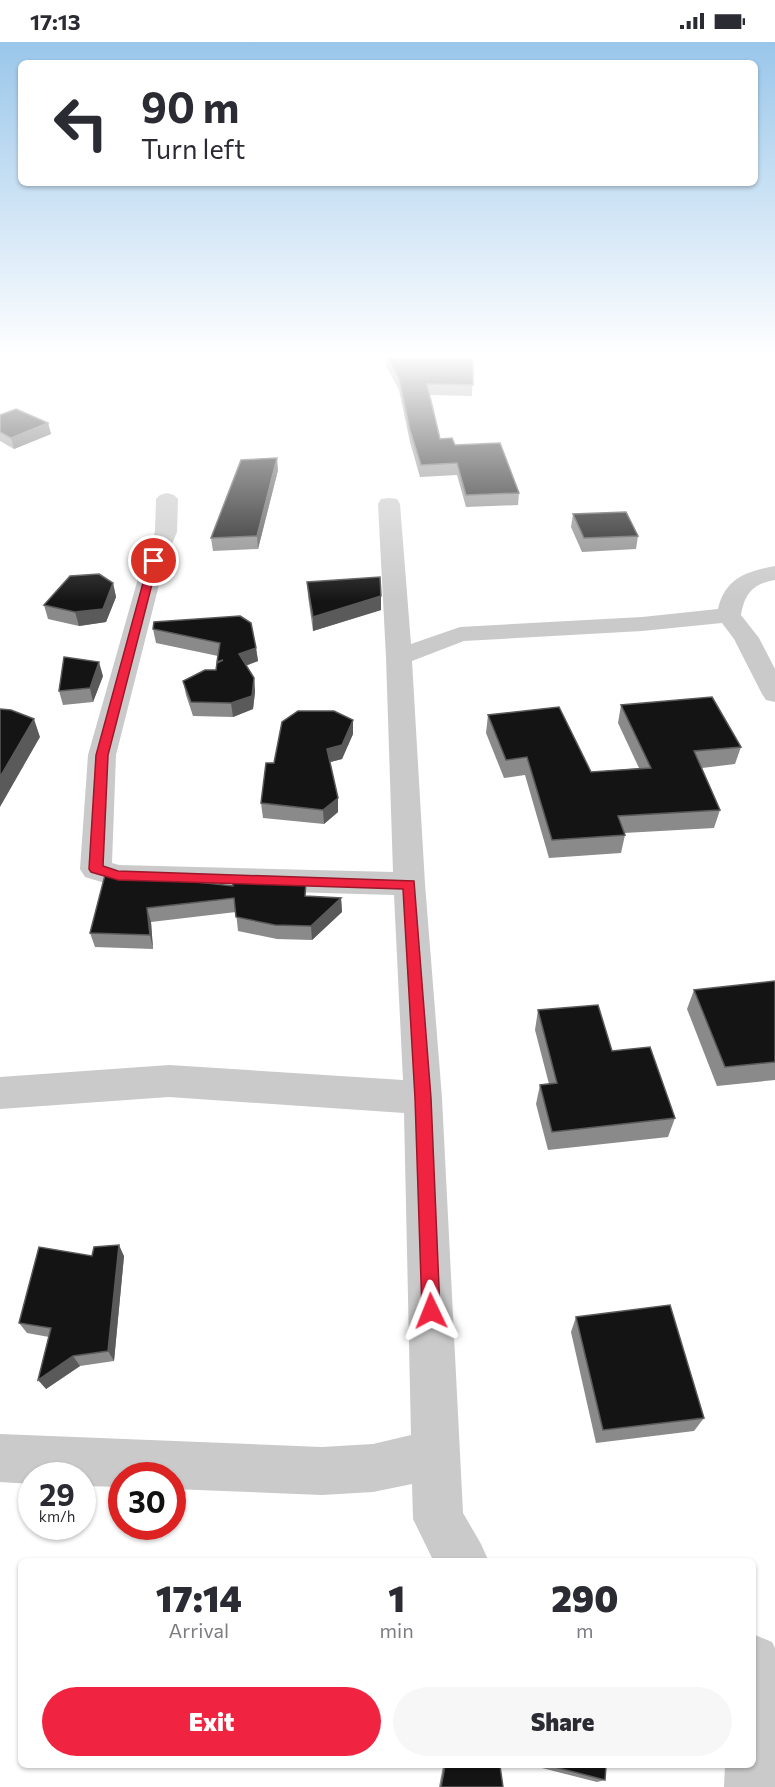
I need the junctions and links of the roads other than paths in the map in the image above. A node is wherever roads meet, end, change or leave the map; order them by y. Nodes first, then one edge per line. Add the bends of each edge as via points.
1 (168, 499) dead end
2 (389, 504) dead end
3 (775, 573) edge
4 (729, 615) junction
5 (397, 617) junction
6 (460, 634) junction
7 (399, 657) junction
8 (775, 694) edge
9 (409, 884) junction
10 (0, 1094) edge
11 (423, 1098) junction
12 (436, 1454) junction
13 (0, 1458) edge
14 (461, 1558) edge
15 (756, 1670) edge
16 (756, 1702) edge
17 (754, 1768) edge
18 (753, 1787) edge

1 - 9 street via 166,532 154,561 102,755 96,869 118,876
2 - 5 street
3 - 4 street via 745,581 732,597
4 - 6 street
4 - 8 street via 746,638
5 - 6 street
5 - 7 street
6 - 7 street
7 - 9 street
9 - 11 street
10 - 11 street via 170,1081
11 - 12 street
12 - 13 street via 373,1468 322,1471
12 - 14 street via 438,1519
15 - 16 street
17 - 18 street

